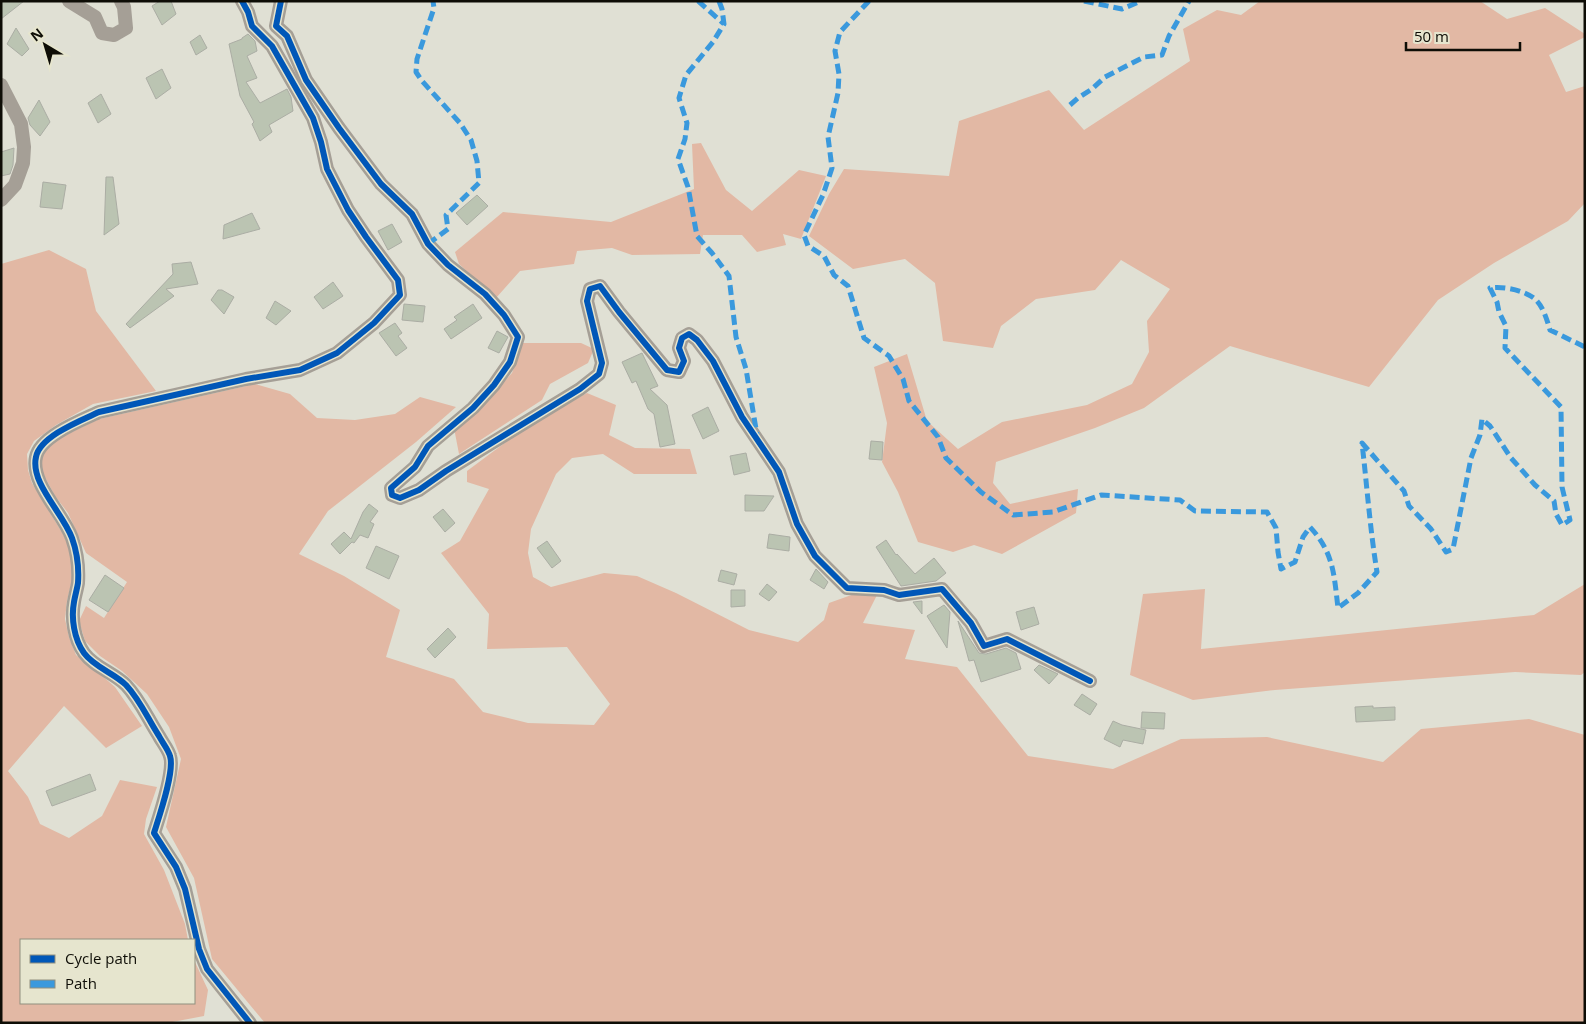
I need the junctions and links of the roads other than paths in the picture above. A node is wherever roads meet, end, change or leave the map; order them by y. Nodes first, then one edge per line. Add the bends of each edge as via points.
1 (69, 1) edge
2 (121, 1) edge
3 (242, 1) edge
4 (281, 1) edge
5 (1, 85) edge
6 (1, 200) edge
7 (1090, 681) dead end
8 (250, 1023) edge

1 - 2 street via 95,17 102,34 114,35 126,28
3 - 8 street via 252,26 272,46 313,118 327,169 348,210 398,280 400,295 374,323 337,353 300,370 99,412 44,442 36,455 35,467 37,478 72,538 78,562 73,620 76,635 84,654 125,684 171,757 169,782 154,834 176,867 185,889 207,969
4 - 7 street via 276,26 287,36 306,80 339,128 381,184 412,214 428,244 484,294 504,315 518,337 510,362 494,385 473,408 428,446 415,467 391,488 392,495 400,498 419,490 599,374 602,363 587,301 590,289 600,286 667,370 679,372 684,361 679,348 682,338 689,334 697,340 713,361 742,417 778,472 797,524 815,556 847,588 884,590 899,595 942,589 971,623 984,646 1007,639
5 - 6 street via 22,124 24,163 15,185

